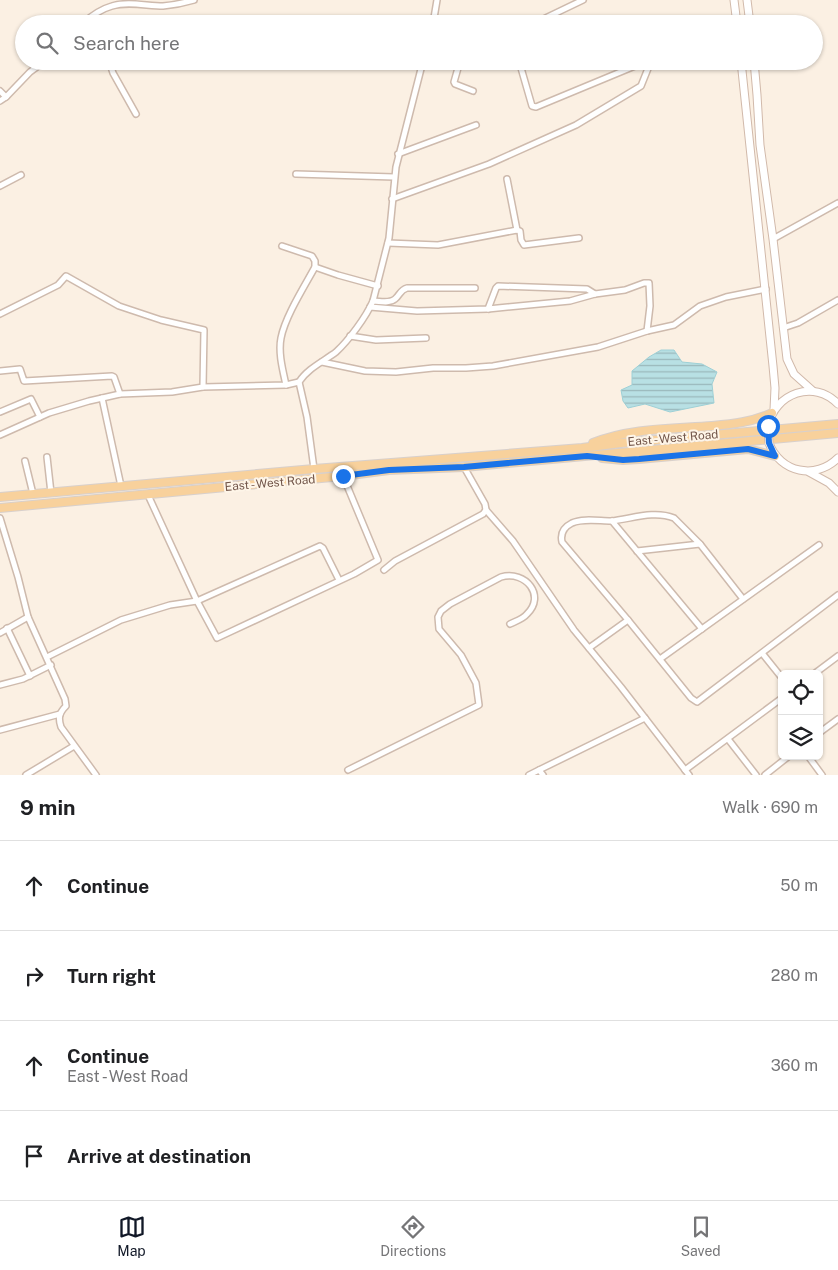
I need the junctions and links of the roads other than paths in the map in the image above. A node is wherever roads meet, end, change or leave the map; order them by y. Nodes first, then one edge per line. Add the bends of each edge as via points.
1 (194, 0) edge
2 (437, 0) edge
3 (583, 0) edge
4 (734, 0) edge
5 (747, 0) edge
6 (93, 15) edge
7 (435, 15) edge
8 (552, 15) edge
9 (736, 15) edge
10 (749, 15) edge
11 (33, 70) edge
12 (112, 70) edge
13 (421, 70) edge
14 (457, 70) edge
15 (522, 70) edge
16 (625, 70) edge
17 (647, 70) edge
18 (742, 70) edge
19 (755, 70) edge
20 (0, 91) edge
21 (473, 91) dead end
22 (6, 97) junction
23 (0, 101) edge
24 (136, 114) dead end
25 (476, 126) dead end
26 (398, 154) junction
27 (296, 174) dead end
28 (21, 175) dead end
29 (394, 177) junction
30 (507, 179) dead end
31 (0, 186) edge
32 (392, 199) junction
33 (838, 204) edge
34 (517, 230) junction
35 (579, 238) dead end
36 (773, 238) junction
37 (388, 242) junction
38 (282, 246) dead end
39 (315, 267) junction
40 (378, 286) junction
41 (475, 288) dead end
42 (766, 289) junction
43 (595, 294) junction
44 (838, 300) edge
45 (373, 301) junction
46 (370, 307) junction
47 (488, 309) junction
48 (0, 314) edge
49 (783, 328) junction
50 (648, 331) junction
51 (350, 336) junction
52 (426, 338) dead end
53 (322, 362) junction
54 (0, 370) edge
55 (299, 382) junction
56 (286, 385) junction
57 (203, 386) junction
58 (813, 391) junction
59 (120, 394) junction
60 (102, 398) junction
61 (838, 404) edge
62 (773, 411) junction
63 (0, 412) edge
64 (40, 417) junction
65 (838, 424) edge
66 (838, 433) edge
67 (0, 435) edge
68 (582, 448) junction
69 (587, 456) junction
70 (775, 456) junction
71 (47, 457) dead end
72 (838, 458) edge
73 (25, 461) dead end
74 (464, 467) junction
75 (314, 470) junction
76 (809, 472) junction
77 (343, 476) junction
78 (121, 486) junction
79 (838, 492) edge
80 (51, 493) junction
81 (33, 494) junction
82 (148, 494) junction
83 (0, 498) edge
84 (0, 508) edge
85 (486, 510) junction
86 (0, 518) edge
87 (612, 520) junction
88 (700, 544) junction
89 (819, 545) dead end
90 (638, 551) junction
91 (384, 570) dead end
92 (340, 580) junction
93 (838, 595) edge
94 (743, 600) junction
95 (196, 601) junction
96 (28, 617) junction
97 (628, 620) junction
98 (510, 624) dead end
99 (7, 628) junction
100 (702, 629) junction
101 (0, 633) edge
102 (589, 648) junction
103 (762, 653) junction
104 (838, 656) edge
105 (47, 657) junction
106 (660, 660) junction
107 (50, 665) junction
108 (819, 670) edge
109 (778, 673) edge
110 (30, 676) junction
111 (0, 685) edge
112 (778, 701) edge
113 (60, 714) junction
114 (645, 718) junction
115 (838, 719) edge
116 (0, 730) edge
117 (823, 731) edge
118 (728, 738) junction
119 (74, 746) junction
120 (784, 760) edge
121 (811, 760) edge
122 (348, 770) dead end
123 (539, 770) junction
124 (687, 773) edge
125 (26, 775) edge
126 (96, 775) edge
127 (528, 775) edge
128 (543, 775) edge
129 (756, 775) edge
130 (765, 775) edge
131 (822, 775) edge

1 - 6 street via 162,6 114,5
2 - 7 street
3 - 8 street
4 - 9 main road
5 - 10 main road
11 - 22 street
12 - 24 street
13 - 26 street
14 - 21 street via 455,84
15 - 16 street via 532,106 536,107
17 - 32 street via 641,86 576,125 489,164
18 - 42 main road
19 - 36 main road via 760,145
20 - 22 street
22 - 23 street
25 - 26 street
26 - 29 street
27 - 29 street
28 - 31 street
29 - 32 street
30 - 34 street
32 - 37 street
33 - 36 street
34 - 35 street via 524,245
34 - 37 street via 438,246
36 - 49 main road
37 - 40 street
38 - 39 street via 312,256
39 - 40 street
39 - 56 street via 285,324 281,339
40 - 45 street
41 - 45 street via 407,288 392,301
42 - 50 street via 700,306 674,325
42 - 62 main road via 775,388
43 - 47 street via 570,301
43 - 47 street via 587,289 498,286
43 - 50 street via 649,283
44 - 49 street
45 - 46 street
46 - 47 street via 417,311
46 - 51 street
48 - 57 street via 58,285 66,276 118,306 204,330
49 - 58 main road via 791,368
50 - 53 street via 598,347 493,366 396,372 365,371
51 - 52 street via 376,340
51 - 53 street
53 - 55 street
54 - 59 street via 20,369 24,381 112,376
55 - 56 street
55 - 75 street
56 - 57 street
57 - 59 street via 172,392
58 - 61 main road
58 - 62 main road via 792,394
59 - 60 street
60 - 64 street
60 - 78 street
62 - 68 main road via 744,423 618,434
62 - 70 main road, bridge via 768,426 769,443
63 - 64 street via 31,399
64 - 67 street
65 - 68 main road, East - West Road
66 - 69 main road, East - West Road
68 - 75 main road, East - West Road
69 - 70 main road via 623,460 748,449
69 - 74 main road, East - West Road
70 - 76 main road via 789,467
71 - 80 street
72 - 76 main road via 826,467
73 - 81 street
74 - 77 main road, East - West Road via 389,470
74 - 85 street
75 - 78 main road, East - West Road
76 - 79 main road
77 - 82 main road, East - West Road
77 - 92 street via 378,560
78 - 80 main road, East - West Road
80 - 81 main road, East - West Road
81 - 83 main road, East - West Road
82 - 84 main road, East - West Road
82 - 95 street
85 - 91 street
85 - 102 street via 513,541
86 - 96 street
87 - 88 street via 669,516
87 - 90 street
87 - 97 street via 574,522 564,529 561,536 562,542
88 - 90 street
88 - 94 street
89 - 94 street
90 - 100 street
92 - 95 street via 320,546
92 - 95 street via 217,638
93 - 103 street
94 - 100 street
95 - 105 street via 170,605 121,620
96 - 99 street
96 - 105 street
97 - 102 street
97 - 106 street
98 - 122 street via 528,614 534,599 530,584 517,576 501,577 441,611 439,629 466,663 476,683 479,705
99 - 101 street
99 - 110 street
100 - 106 street
102 - 114 street
103 - 106 street via 697,702
103 - 109 street
104 - 108 street
105 - 107 street
107 - 110 street
107 - 113 street via 66,703
110 - 111 street
112 - 118 street
113 - 116 street
113 - 119 street via 61,727
114 - 123 street
114 - 124 street
115 - 117 street
118 - 124 street
118 - 129 street
119 - 125 street
119 - 126 street
120 - 130 street
121 - 131 street
123 - 127 street
123 - 128 street

